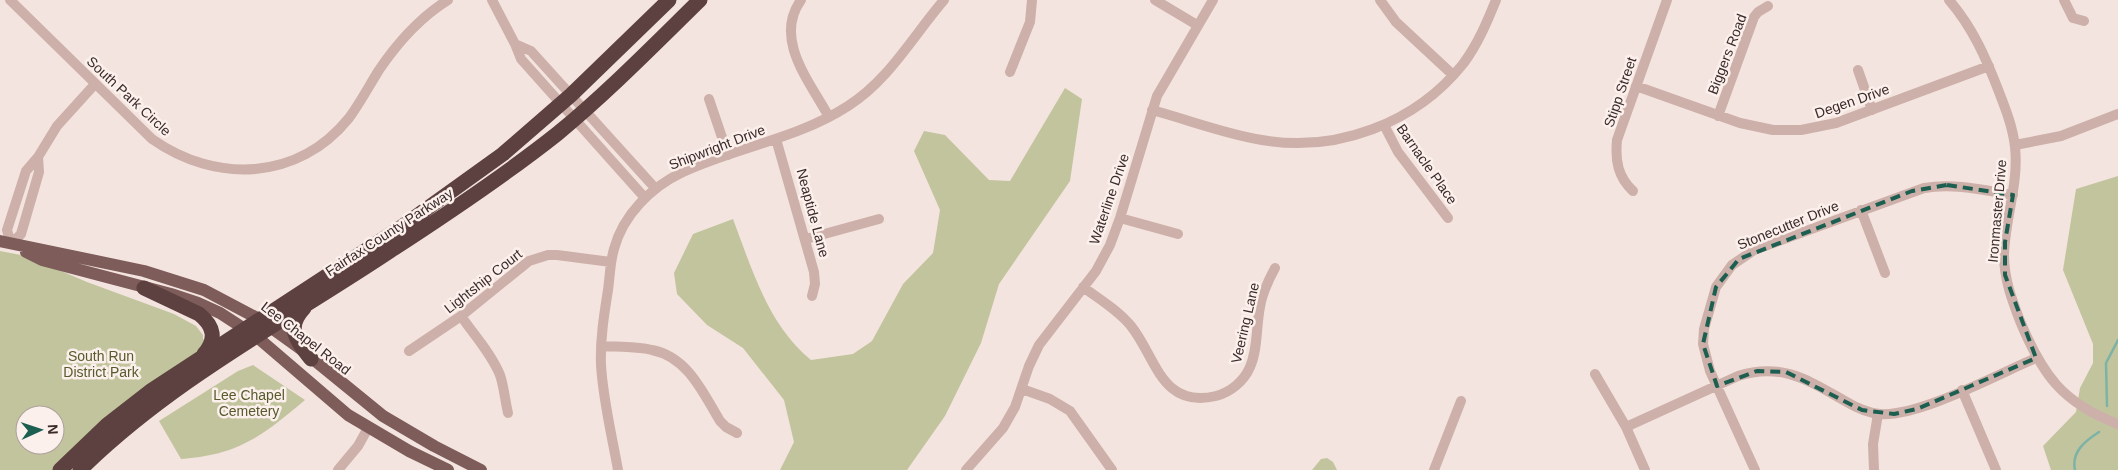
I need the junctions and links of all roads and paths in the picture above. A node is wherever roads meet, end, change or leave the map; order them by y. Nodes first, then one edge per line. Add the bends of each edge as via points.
1 (10, 0) edge
2 (448, 0) edge
3 (492, 0) edge
4 (669, 0) edge
5 (700, 0) edge
6 (801, 0) edge
7 (944, 0) edge
8 (1032, 0) edge
9 (1155, 0) edge
10 (1213, 0) edge
11 (1380, 0) edge
12 (1496, 0) edge
13 (1667, 0) edge
14 (1948, 0) edge
15 (2064, 0) edge
16 (1768, 6) dead end
17 (2084, 21) dead end
18 (1197, 25) junction
19 (515, 44) junction
20 (1989, 66) junction
21 (1858, 70) dead end
22 (1010, 72) dead end
23 (1453, 75) junction
24 (94, 84) junction
25 (1636, 86) junction
26 (708, 99) dead end
27 (565, 100) junction
28 (1152, 110) junction
29 (1872, 110) junction
30 (579, 114) junction
31 (2118, 114) edge
32 (1718, 116) junction
33 (829, 117) junction
34 (1384, 125) junction
35 (776, 139) junction
36 (2015, 145) junction
37 (728, 155) junction
38 (38, 156) junction
39 (655, 188) junction
40 (1633, 191) dead end
41 (2013, 195) junction
42 (645, 198) junction
43 (1861, 210) junction
44 (1120, 218) junction
45 (1448, 218) dead end
46 (879, 219) dead end
47 (1178, 234) dead end
48 (806, 239) junction
49 (5, 243) edge
50 (611, 262) junction
51 (1275, 268) dead end
52 (1885, 273) dead end
53 (1083, 287) junction
54 (144, 288) junction
55 (812, 296) dead end
56 (309, 303) junction
57 (460, 316) junction
58 (265, 323) junction
59 (251, 333) junction
60 (601, 346) junction
61 (409, 351) dead end
62 (202, 356) junction
63 (2036, 358) junction
64 (311, 359) junction
65 (1595, 374) dead end
66 (1717, 386) junction
67 (1022, 389) junction
68 (1962, 390) junction
69 (1462, 401) dead end
70 (508, 413) dead end
71 (1878, 414) junction
72 (2118, 424) edge
73 (1626, 427) junction
74 (368, 428) junction
75 (737, 434) dead end
76 (60, 470) edge
77 (80, 470) edge
78 (338, 470) edge
79 (448, 470) edge
80 (481, 470) edge
81 (618, 470) edge
82 (966, 470) edge
83 (1112, 470) edge
84 (1434, 470) edge
85 (1645, 470) edge
86 (1755, 470) edge
87 (1874, 470) edge
88 (1996, 470) edge

1 - 24 street, South Park Circle
2 - 24 street, South Park Circle via 422,18 403,38 341,127 312,150 276,165 229,170 184,158 152,139
3 - 19 street
4 - 27 highway, Fairfax County Parkway
5 - 30 highway, Fairfax County Parkway
6 - 33 street via 790,26 792,44
7 - 33 street, Shipwright Drive via 878,81
8 - 22 street via 1030,22
9 - 18 street
10 - 18 street, Waterline Drive
11 - 23 street via 1396,22
12 - 23 street via 1475,45
13 - 25 street, Stipp Street
14 - 20 street, Ironmaster Drive via 1969,26
15 - 17 street via 2073,18
16 - 32 street, Biggers Road via 1754,17
18 - 28 street, Waterline Drive via 1166,78
19 - 27 street via 521,59
19 - 27 street via 531,51
20 - 29 street, Degen Drive
20 - 36 street, Ironmaster Drive
21 - 29 street
23 - 34 street via 1414,109
24 - 38 street via 57,126
25 - 32 street, Degen Drive
25 - 40 street, Stipp Street via 1616,149 1619,172
26 - 37 street
27 - 30 street
27 - 30 street
27 - 58 highway, Fairfax County Parkway via 503,154
28 - 34 street via 1241,136 1287,143 1335,140
28 - 44 street, Waterline Drive
29 - 32 street, Degen Drive via 1827,126 1801,130 1760,129
30 - 39 street
30 - 42 street
30 - 56 highway, Fairfax County Parkway via 465,201
31 - 36 street via 2061,136
33 - 35 street, Shipwright Drive
34 - 45 street, Barnacle Place via 1398,152
35 - 37 street, Shipwright Drive
35 - 48 street, Neaptide Lane
36 - 41 street, Ironmaster Drive
37 - 39 street, Shipwright Drive via 682,172
38 - 49 street via 26,171 18,192
38 - 49 street via 39,172 21,234
39 - 42 street, Shipwright Drive
41 - 43 street, Stonecutter Drive via 1935,186
41 - 63 street, Ironmaster Drive via 2005,242 2005,275
42 - 50 street, Shipwright Drive via 621,230
43 - 52 street
43 - 66 street, Stonecutter Drive via 1754,250 1726,271 1712,295 1704,338 1707,362
44 - 47 street
44 - 53 street, Waterline Drive via 1102,260
46 - 48 street
48 - 55 street, Neaptide Lane via 815,278
49 - 54 main road via 42,260
49 - 58 main road, Lee Chapel Road via 181,281 213,294
50 - 57 street, Lightship Court via 557,255 536,258 521,266
50 - 60 street, Shipwright Drive
51 - 53 street, Veering Lane via 1261,301 1249,368 1232,388 1210,397 1182,394 1164,382 1132,327
53 - 67 street, Waterline Drive via 1039,345
54 - 59 main road via 198,303
54 - 62 highway via 206,319 213,336 210,347
56 - 58 highway, Fairfax County Parkway
56 - 64 highway via 296,318 294,329 298,342
57 - 61 street, Lightship Court
57 - 70 street via 497,368
58 - 59 highway, Fairfax County Parkway
58 - 64 main road, Lee Chapel Road
59 - 62 highway, Fairfax County Parkway
59 - 74 main road via 348,415
59 - 77 highway, Fairfax County Parkway via 140,416
60 - 75 street via 651,349 674,358 692,376 720,421
60 - 81 street, Shipwright Drive via 604,388
62 - 76 highway, Fairfax County Parkway via 121,413
63 - 68 street
63 - 72 street, Ironmaster Drive via 2072,400
64 - 80 main road, Lee Chapel Road via 383,416
65 - 73 street
66 - 71 street via 1757,371 1786,372 1808,380 1856,407
66 - 73 street
66 - 86 street, Stonecutter Drive
67 - 82 street, Waterline Drive via 1004,428
67 - 83 street via 1050,399 1070,411
68 - 71 street via 1909,412
68 - 88 street
69 - 84 street
71 - 87 street via 1873,444
73 - 85 street
74 - 78 street
74 - 79 main road

